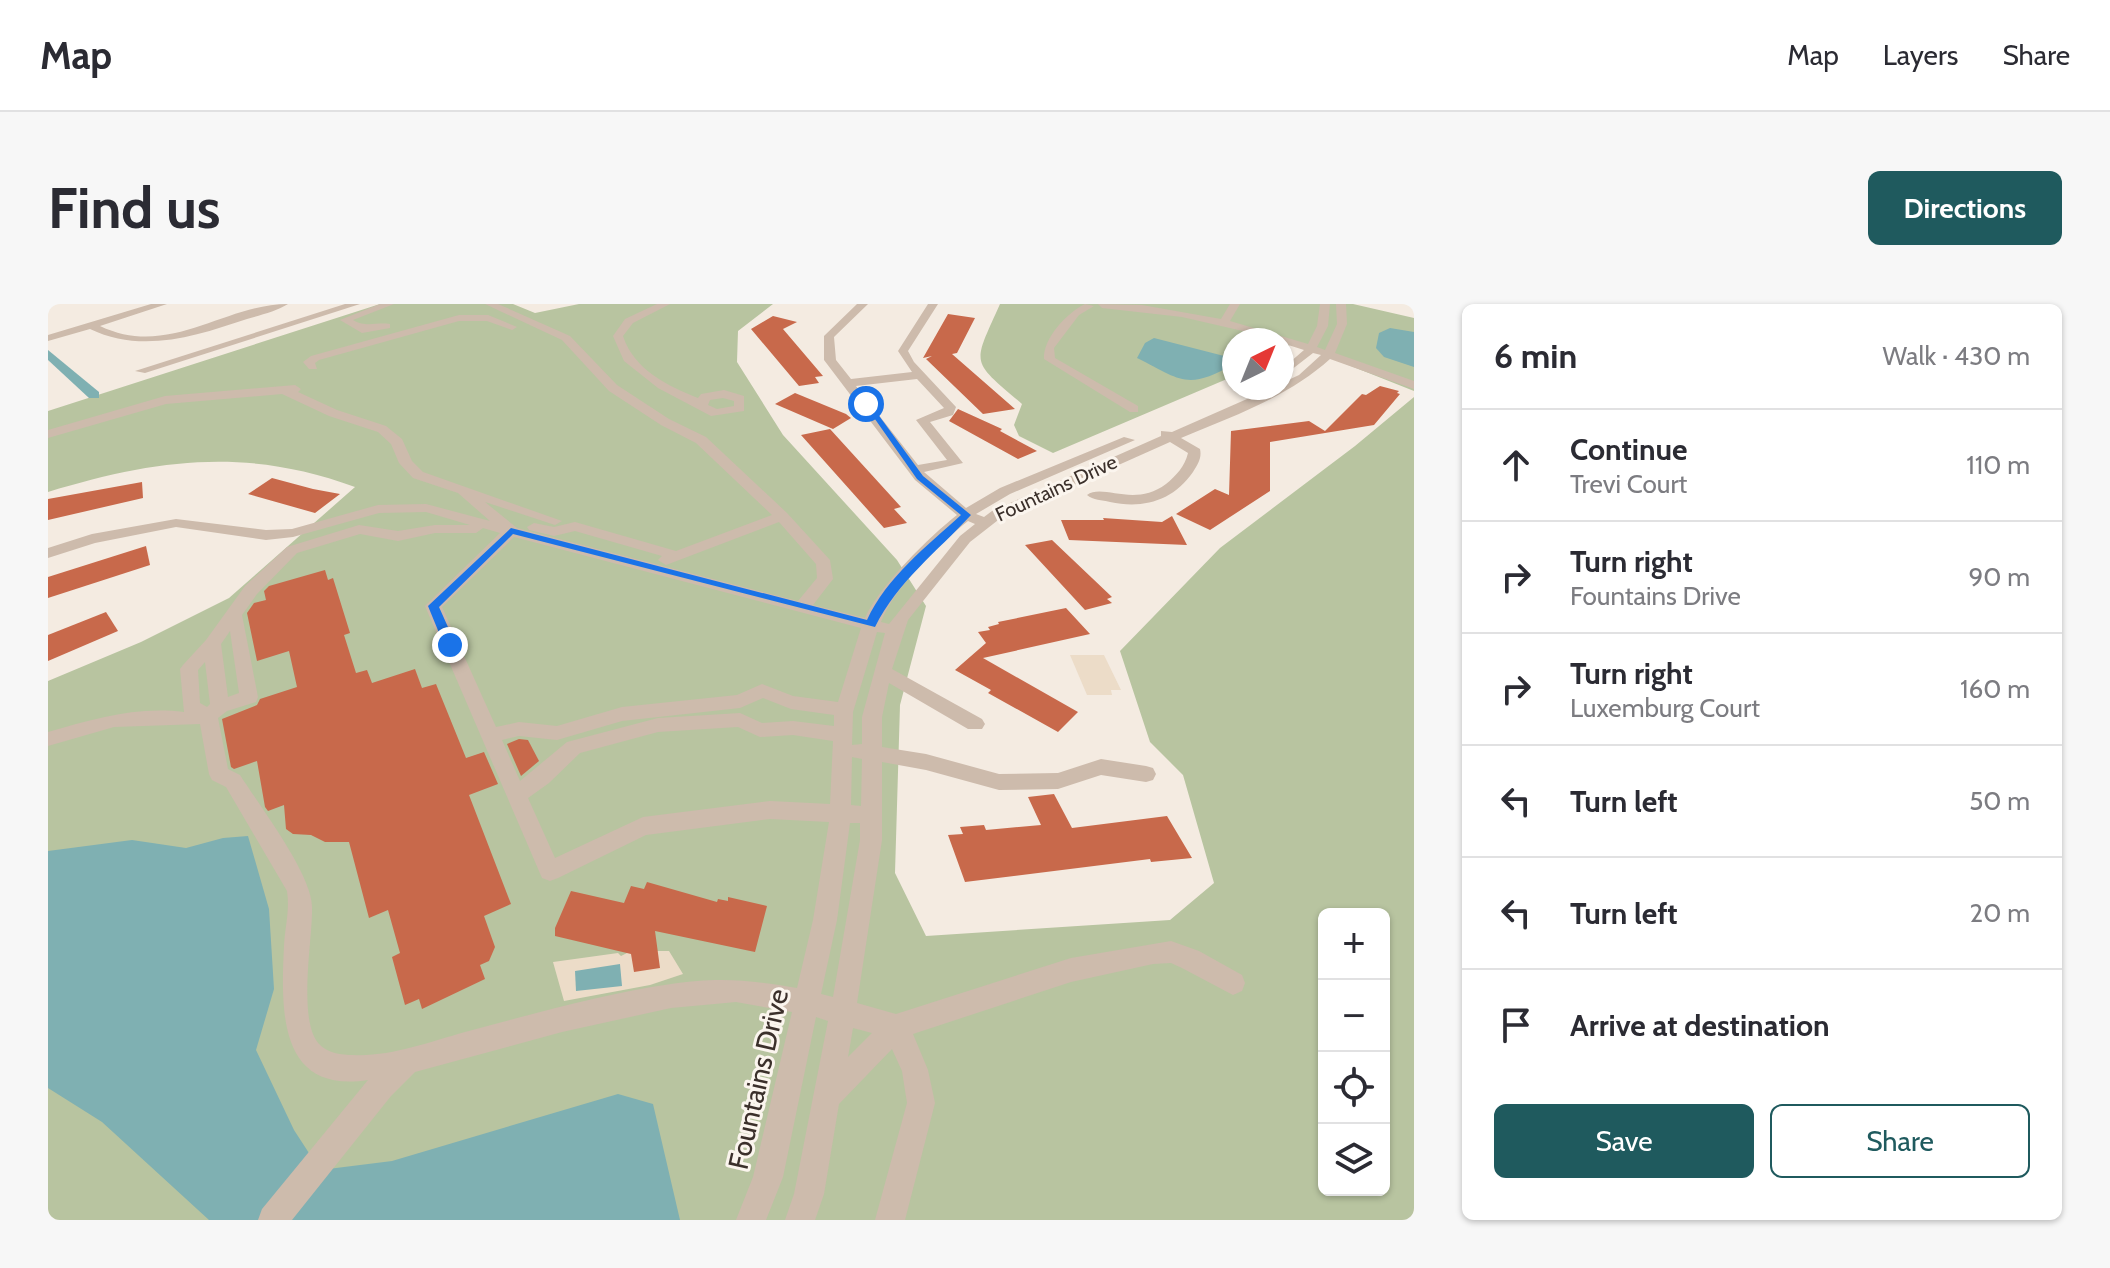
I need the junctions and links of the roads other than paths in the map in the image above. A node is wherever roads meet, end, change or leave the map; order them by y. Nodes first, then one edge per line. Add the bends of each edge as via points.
1 (143, 304) edge
2 (162, 304) edge
3 (283, 304) edge
4 (355, 304) edge
5 (389, 304) edge
6 (490, 304) edge
7 (665, 304) edge
8 (863, 304) edge
9 (930, 304) edge
10 (1102, 304) edge
11 (1198, 304) edge
12 (1235, 304) edge
13 (1325, 304) edge
14 (1341, 304) edge
15 (1125, 305) edge
16 (1076, 307) edge
17 (1188, 316) junction
18 (415, 317) dead end
19 (1223, 325) junction
20 (93, 326) junction
21 (59, 331) edge
22 (566, 338) junction
23 (1321, 351) junction
24 (313, 367) dead end
25 (1294, 367) edge
26 (141, 371) dead end
27 (920, 375) junction
28 (849, 383) junction
29 (1414, 385) edge
30 (1232, 400) edge
31 (700, 403) dead end
32 (1134, 409) dead end
33 (48, 434) edge
34 (1166, 434) junction
35 (914, 470) junction
36 (464, 492) junction
37 (1094, 495) dead end
38 (782, 516) junction
39 (976, 519) junction
40 (498, 526) junction
41 (575, 526) junction
42 (48, 553) edge
43 (678, 556) junction
44 (630, 564) junction
45 (801, 608) junction
46 (234, 616) junction
47 (871, 624) junction
48 (895, 630) junction
49 (882, 671) junction
50 (740, 710) junction
51 (845, 710) junction
52 (214, 711) junction
53 (975, 724) dead end
54 (549, 733) junction
55 (490, 736) junction
56 (48, 739) edge
57 (842, 741) junction
58 (870, 753) junction
59 (560, 757) junction
60 (1146, 774) dead end
61 (516, 795) junction
62 (839, 813) junction
63 (870, 815) junction
64 (828, 903) junction
65 (862, 908) junction
66 (1233, 983) dead end
67 (807, 1002) junction
68 (843, 1011) junction
69 (896, 1027) junction
70 (407, 1061) junction
71 (825, 1099) junction
72 (273, 1220) edge
73 (751, 1220) edge
74 (800, 1220) edge
75 (890, 1220) edge

1 - 21 street
2 - 20 street
3 - 20 street via 146,340 105,335
4 - 26 street
5 - 18 street via 346,322 366,331
6 - 22 street
7 - 31 street via 629,321 618,336 620,350 633,365
8 - 28 street via 827,343 830,360
9 - 27 street via 903,351
10 - 15 street
10 - 16 street
11 - 17 street
12 - 19 street
13 - 23 street
14 - 23 street via 1342,324
15 - 17 street
16 - 32 street via 1049,348 1050,359
17 - 19 street
19 - 23 street
20 - 21 street
22 - 24 street via 536,338 492,319 467,317 315,358 309,362
22 - 38 street via 613,388 701,440
23 - 25 street
23 - 29 street
23 - 34 street, Fountains Drive via 1303,377 1274,393
27 - 28 street
27 - 35 street via 950,407 949,412 922,420 956,463
28 - 35 street
30 - 34 street, Fountains Drive
33 - 36 street via 165,400 282,389 382,429 397,442 410,469
34 - 37 street via 1195,452 1191,467 1169,486 1142,501
34 - 39 street, Fountains Drive via 1005,491
35 - 39 street
36 - 40 street
36 - 41 street
38 - 43 street
38 - 45 street via 824,563 825,579
39 - 47 street, Fountains Drive via 916,562
39 - 48 street, Fountains Drive
40 - 41 street via 505,521 554,532
40 - 42 street via 401,506 293,533 266,535 176,523
40 - 44 street
40 - 46 street via 398,536 359,529 302,546 282,558
40 - 55 street via 433,606
41 - 43 street
43 - 44 street
44 - 45 street
45 - 47 street
46 - 52 street via 249,697
46 - 52 street via 189,669 191,707
47 - 48 street
47 - 51 street, Fountains Drive
48 - 49 street, Fountains Drive
49 - 53 street
49 - 58 street, Fountains Drive
50 - 51 street via 762,691 791,702
50 - 54 street via 622,714
50 - 57 street via 760,730 793,728
50 - 59 street via 658,725 574,747
51 - 57 street, Fountains Drive
52 - 56 street via 184,719 114,720
52 - 70 street via 219,774 233,781 298,891 296,1008 301,1038 310,1054 325,1064 354,1069
54 - 55 street via 519,729
54 - 59 street
55 - 61 street
57 - 58 street
57 - 62 street, Fountains Drive
58 - 60 street via 999,782 1058,781 1101,767
58 - 63 street, Fountains Drive
59 - 61 street
61 - 62 street via 550,871 643,826 770,810
62 - 63 street
62 - 64 street, Fountains Drive
63 - 65 street, Fountains Drive
64 - 65 street
64 - 67 street, Fountains Drive
65 - 68 street, Fountains Drive
66 - 69 street via 1190,959 1153,953 1071,970
67 - 68 street
67 - 70 street via 736,990 671,996
67 - 73 street, Fountains Drive via 768,1177
68 - 69 street
68 - 71 street, Fountains Drive
69 - 71 street
69 - 75 street via 915,1070 921,1103
70 - 72 street
71 - 74 street, Fountains Drive

